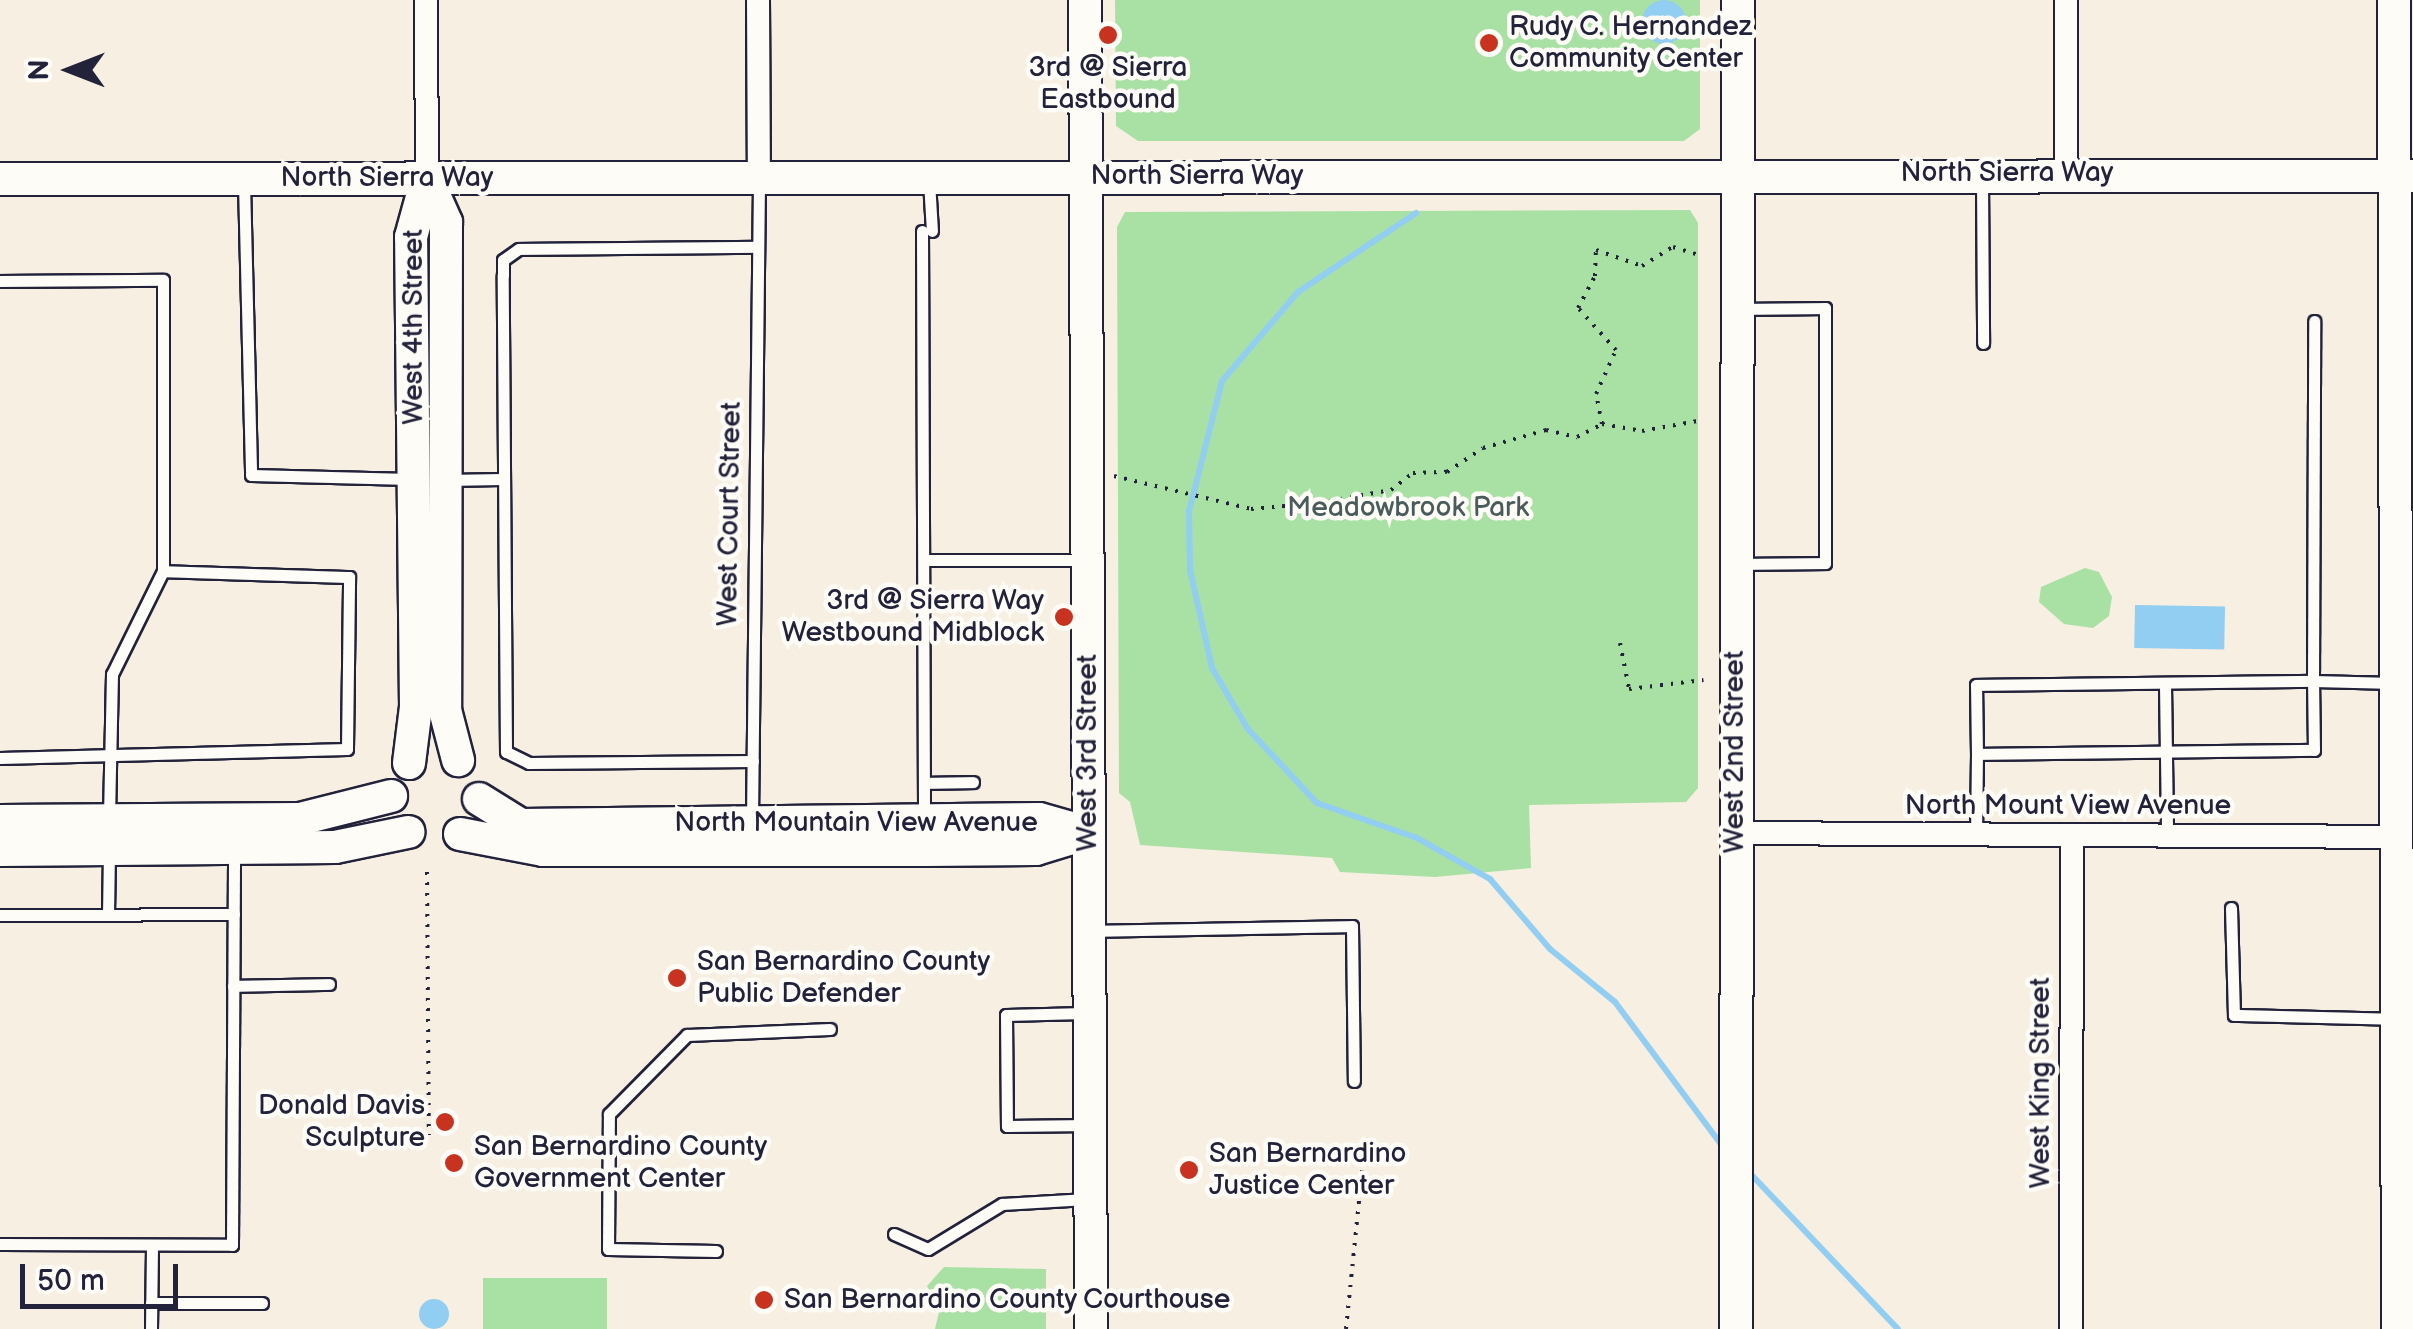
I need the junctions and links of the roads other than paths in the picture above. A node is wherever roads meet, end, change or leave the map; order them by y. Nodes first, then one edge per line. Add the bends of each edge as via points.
1 (426, 0) edge
2 (758, 0) edge
3 (1085, 0) edge
4 (1738, 0) edge
5 (2066, 0) edge
6 (2394, 0) edge
7 (1982, 172) junction
8 (2066, 172) junction
9 (1736, 174) junction
10 (2403, 176) edge
11 (1086, 177) junction
12 (244, 178) junction
13 (427, 178) junction
14 (759, 178) junction
15 (928, 178) junction
16 (0, 179) edge
17 (758, 247) junction
18 (0, 281) edge
19 (1736, 309) junction
20 (2314, 321) dead end
21 (1983, 343) dead end
22 (430, 479) junction
23 (502, 479) junction
24 (924, 560) junction
25 (1088, 560) junction
26 (1735, 564) junction
27 (164, 572) junction
28 (2313, 681) junction
29 (2399, 682) junction
30 (2165, 684) junction
31 (2165, 752) junction
32 (1976, 754) junction
33 (0, 758) edge
34 (111, 758) junction
35 (458, 760) junction
36 (753, 761) junction
37 (409, 763) junction
38 (974, 782) dead end
39 (925, 783) junction
40 (391, 796) junction
41 (479, 799) junction
42 (0, 821) edge
43 (408, 832) junction
44 (1088, 833) junction
45 (1734, 833) junction
46 (234, 834) junction
47 (460, 834) junction
48 (925, 834) junction
49 (109, 835) junction
50 (752, 836) junction
51 (1976, 836) junction
52 (2072, 837) junction
53 (2166, 837) junction
54 (2401, 837) junction
55 (0, 850) edge
56 (2231, 908) dead end
57 (234, 914) junction
58 (0, 915) edge
59 (108, 915) junction
60 (1088, 932) junction
61 (329, 984) dead end
62 (234, 986) junction
63 (1088, 1013) junction
64 (2400, 1019) junction
65 (830, 1029) dead end
66 (1354, 1081) dead end
67 (1091, 1124) junction
68 (1091, 1199) junction
69 (894, 1234) dead end
70 (0, 1244) edge
71 (152, 1245) junction
72 (716, 1251) dead end
73 (151, 1303) junction
74 (262, 1303) dead end
75 (151, 1329) edge
76 (1091, 1329) edge
77 (1736, 1329) edge
78 (2070, 1329) edge
79 (2398, 1329) edge

1 - 13 street
2 - 14 street
3 - 11 street, West 3rd Street
4 - 9 street, West 2nd Street
5 - 8 street
6 - 10 street
7 - 8 street, North Sierra Way
7 - 9 street, North Sierra Way
7 - 21 lane
8 - 10 street, North Sierra Way
9 - 11 street, North Sierra Way
9 - 19 street, West 2nd Street
10 - 29 street
11 - 15 street, North Sierra Way
11 - 25 street, West 3rd Street
12 - 13 street, North Sierra Way
12 - 16 street, North Sierra Way
12 - 22 lane via 251,475
13 - 14 street, North Sierra Way
13 - 22 street, West 4th Street via 411,236
14 - 15 street, North Sierra Way
14 - 17 lane, West Court Street
15 - 24 lane
17 - 23 lane via 509,252
17 - 36 lane, West Court Street
18 - 27 lane via 164,280
19 - 26 street, West 2nd Street
19 - 26 lane via 1825,308 1825,563
20 - 28 lane
22 - 23 lane
22 - 35 street, West 4th Street via 446,710
22 - 37 street, West 4th Street
23 - 36 lane via 506,752 529,764
24 - 25 lane
24 - 39 lane
25 - 44 street, West 3rd Street
26 - 45 street, West 2nd Street
27 - 34 lane via 112,674
27 - 34 lane via 349,577 347,749
28 - 29 lane
28 - 30 lane
28 - 31 lane via 2314,750
29 - 54 street
30 - 31 lane
30 - 32 lane via 1976,684
31 - 32 lane
31 - 53 lane
32 - 51 lane
33 - 34 lane
34 - 49 lane
35 - 37 street via 429,754
35 - 41 street
36 - 50 lane, West Court Street
37 - 40 street
38 - 39 lane
39 - 48 lane
40 - 43 street
40 - 46 street via 333,817
41 - 47 street
41 - 50 street, North Mountain View Avenue via 521,825
42 - 49 street
43 - 46 street via 335,846
43 - 47 street via 434,842
44 - 48 street, North Mountain View Avenue via 1036,850
44 - 60 street, West 3rd Street
45 - 51 street, North Mount View Avenue
45 - 77 street, West 2nd Street
46 - 49 street
46 - 57 lane
47 - 50 street, North Mountain View Avenue via 543,850
48 - 50 street, North Mountain View Avenue
49 - 55 street
49 - 59 lane
51 - 52 street, North Mount View Avenue
52 - 53 street, North Mount View Avenue
52 - 78 street, West King Street
53 - 54 street, North Mount View Avenue
54 - 64 street
56 - 64 lane via 2234,1015
57 - 59 lane
57 - 62 lane
58 - 59 lane
60 - 63 street, West 3rd Street
60 - 66 lane via 1352,926
61 - 62 lane
62 - 71 lane via 232,1245
63 - 67 street, West 3rd Street
63 - 67 lane via 1006,1015 1007,1126
64 - 79 street
65 - 72 lane via 687,1034 610,1114 608,1249
67 - 68 street, West 3rd Street
68 - 69 lane via 1002,1204 928,1249
68 - 76 street, West 3rd Street
70 - 71 lane
71 - 73 lane
73 - 74 lane
73 - 75 lane

